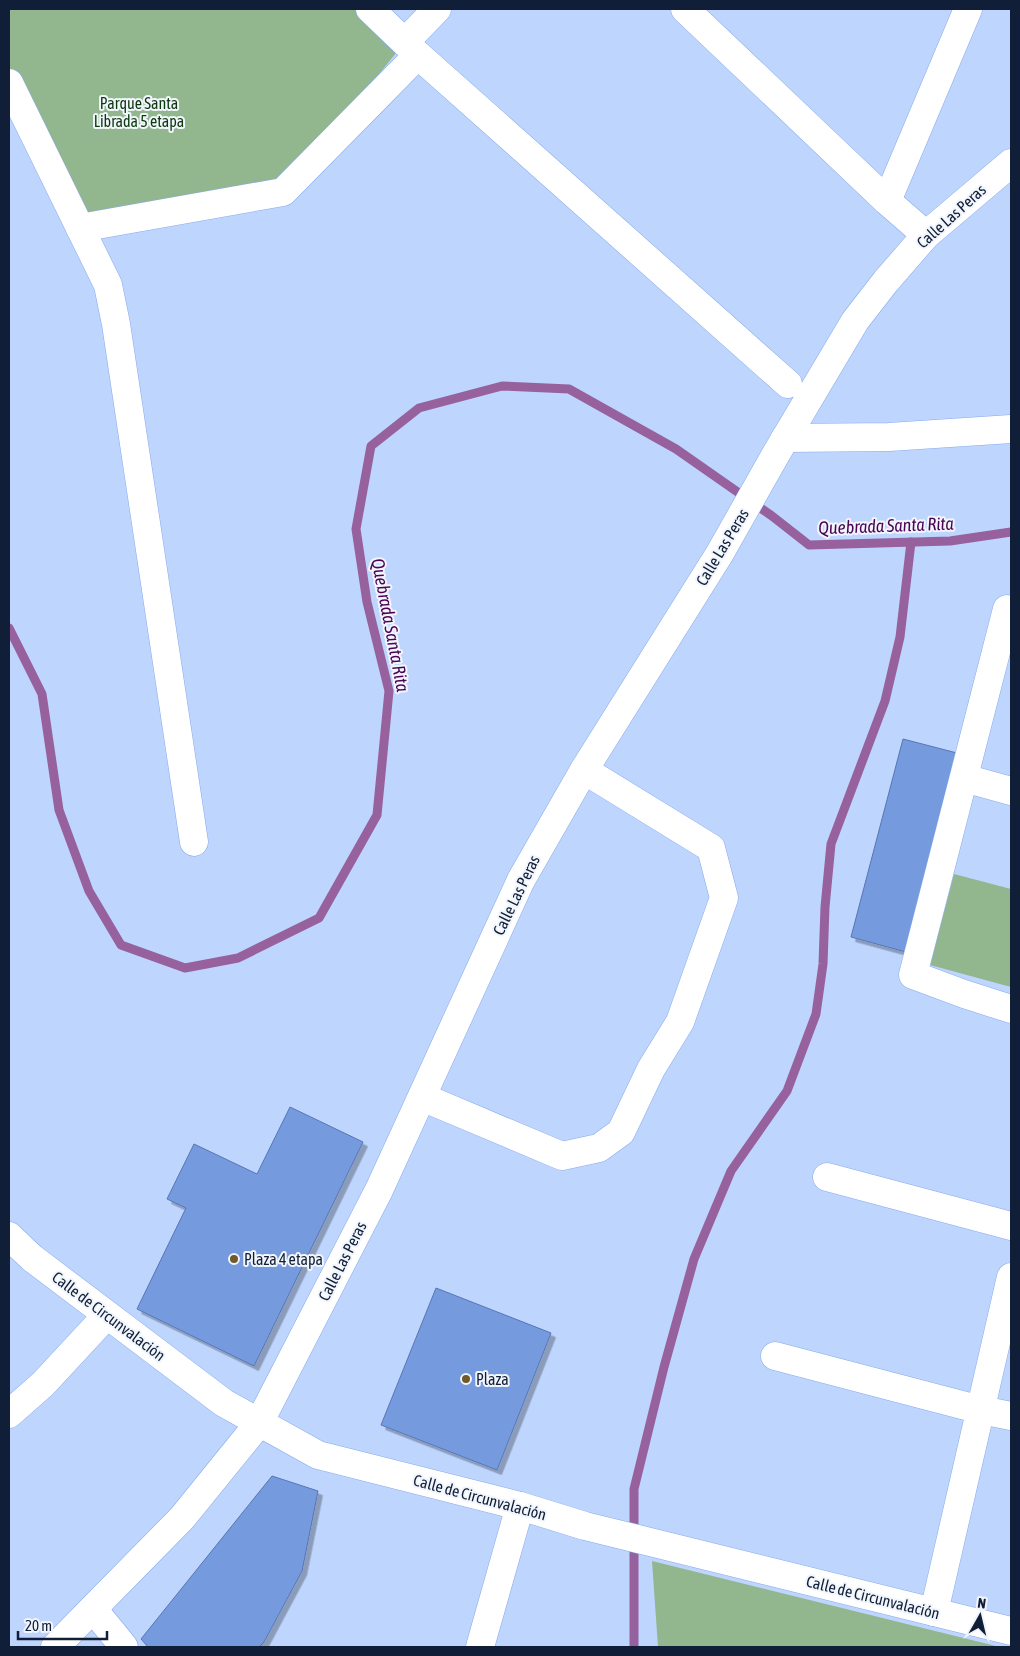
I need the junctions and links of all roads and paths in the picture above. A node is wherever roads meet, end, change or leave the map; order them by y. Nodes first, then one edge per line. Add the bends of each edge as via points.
1 (370, 9) edge
2 (437, 9) edge
3 (685, 9) edge
4 (968, 9) edge
5 (412, 48) junction
6 (9, 83) edge
7 (1011, 163) edge
8 (887, 201) junction
9 (80, 228) junction
10 (926, 235) junction
11 (788, 384) dead end
12 (1011, 429) edge
13 (781, 446) junction
14 (1008, 609) dead end
15 (584, 770) junction
16 (964, 778) junction
17 (1011, 790) edge
18 (194, 842) dead end
19 (1011, 1009) edge
20 (422, 1096) junction
21 (827, 1177) dead end
22 (1011, 1226) edge
23 (9, 1236) edge
24 (1011, 1277) edge
25 (108, 1315) junction
26 (775, 1356) dead end
27 (981, 1410) junction
28 (9, 1414) edge
29 (1011, 1416) edge
30 (259, 1423) junction
31 (520, 1506) junction
32 (93, 1609) junction
33 (934, 1612) junction
34 (1011, 1630) edge
35 (55, 1647) edge
36 (124, 1647) edge
37 (480, 1647) edge

1 - 5 street
2 - 5 street
3 - 8 street
4 - 8 street
5 - 9 street via 283,192
5 - 11 street
6 - 9 street
7 - 10 street, Calle Las Peras
8 - 10 street
9 - 18 street via 108,285 116,324
10 - 13 street, Calle Las Peras via 855,322
12 - 13 street
13 - 15 street, Calle Las Peras via 720,553
14 - 16 street
15 - 20 street, Calle Las Peras via 521,880
15 - 20 street via 711,848 724,898 680,1022 651,1069 621,1132 599,1148 562,1156
16 - 17 street
16 - 19 street via 913,975
20 - 30 street, Calle Las Peras via 379,1190
21 - 22 street
23 - 25 street, Calle de Circunvalación via 32,1258
24 - 27 street
25 - 28 street via 43,1384
25 - 30 street, Calle de Circunvalación via 224,1404
26 - 27 street
27 - 29 street
27 - 33 street
30 - 31 street, Calle de Circunvalación via 318,1455
30 - 32 street, Calle Las Peras via 182,1518
31 - 33 street, Calle de Circunvalación via 585,1526
31 - 37 street
32 - 35 street, Calle Las Peras
32 - 36 street
33 - 34 street, Calle de Circunvalación

